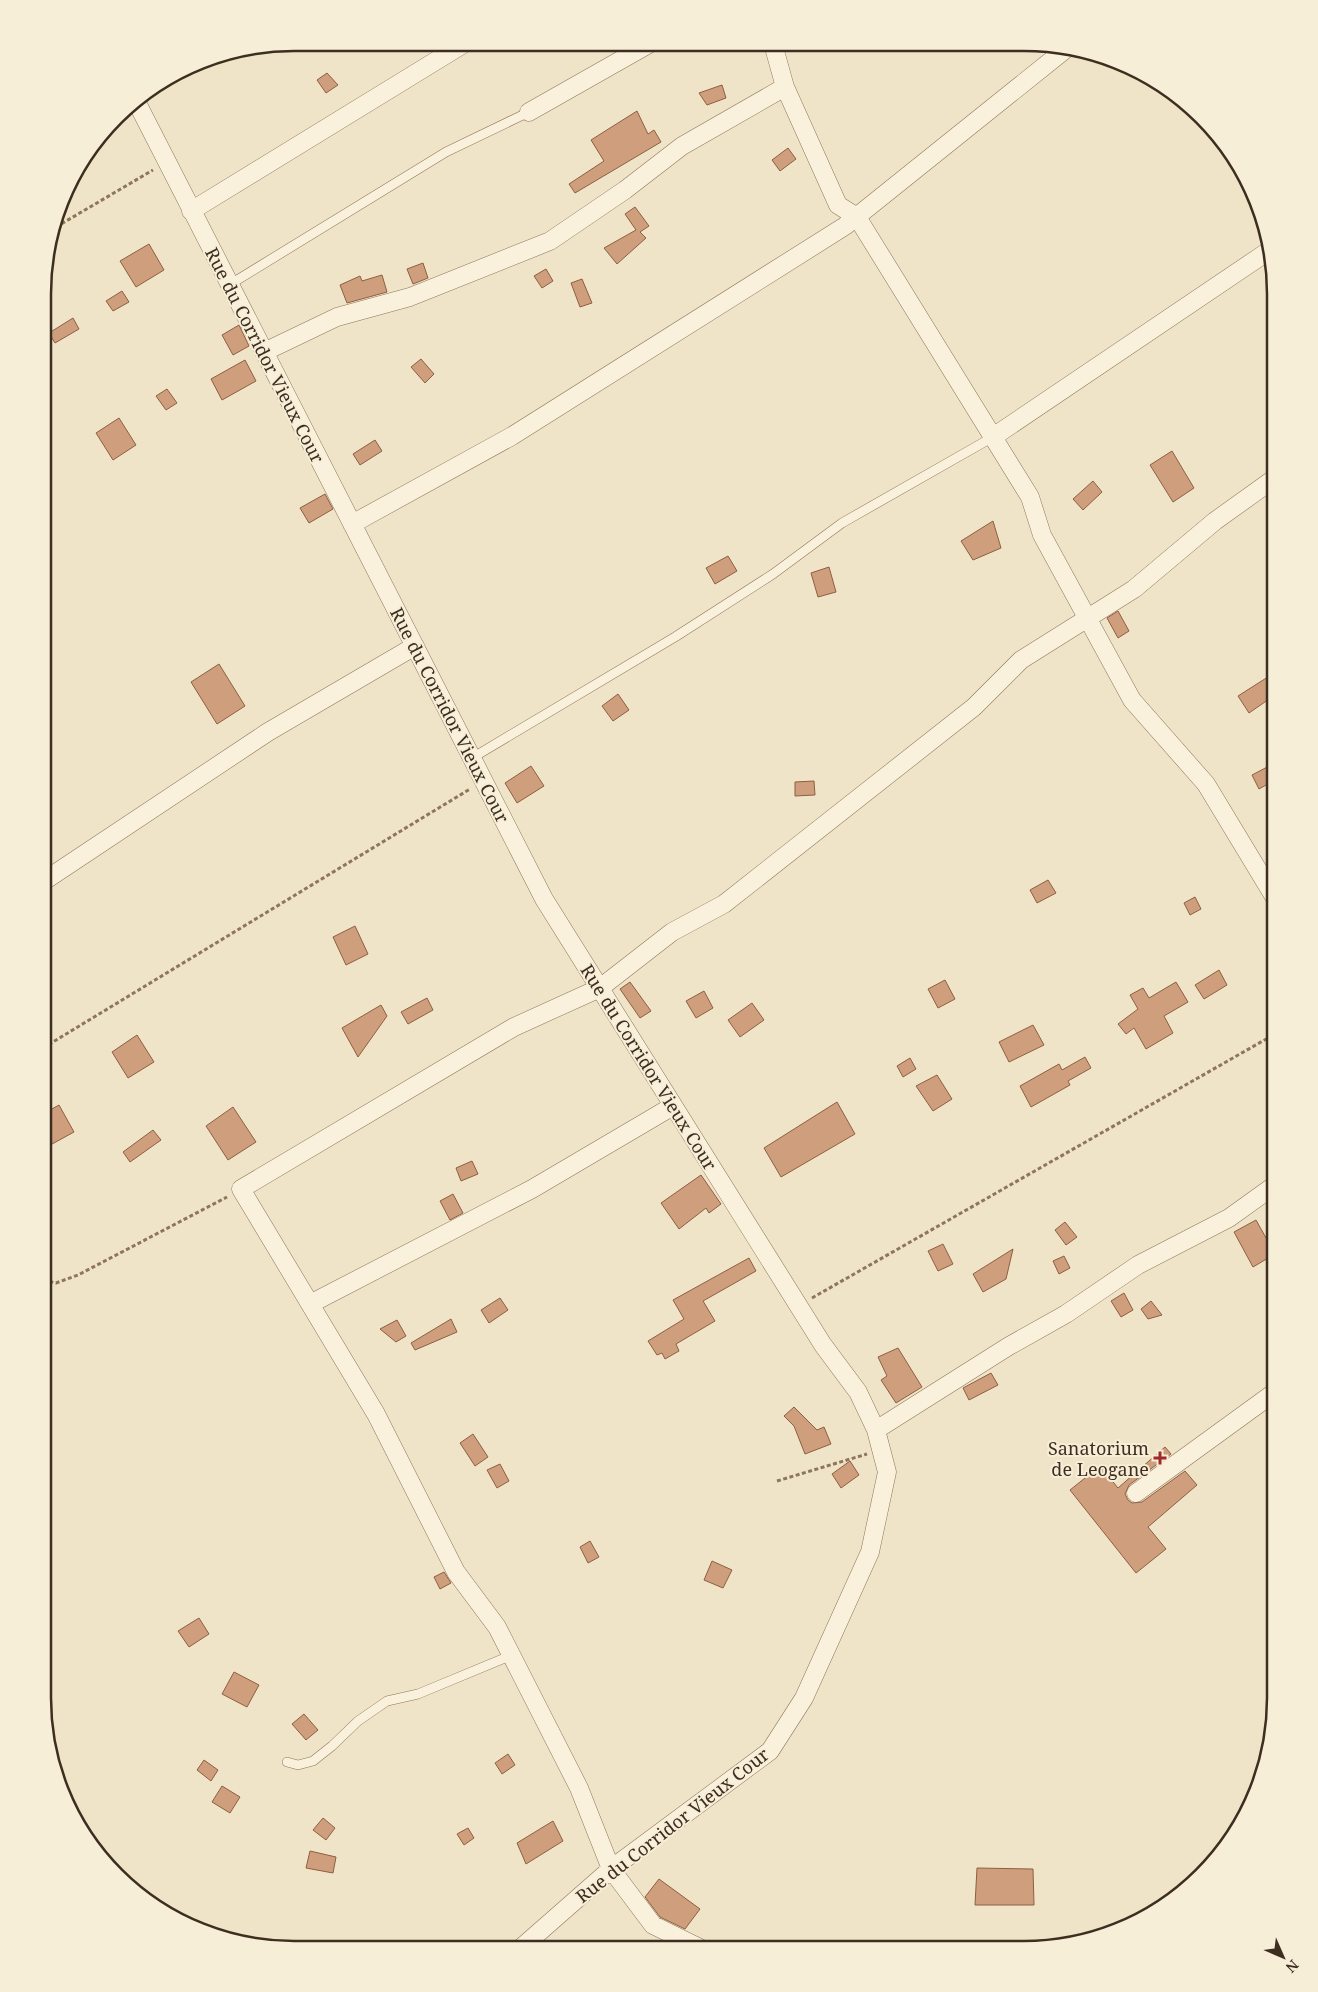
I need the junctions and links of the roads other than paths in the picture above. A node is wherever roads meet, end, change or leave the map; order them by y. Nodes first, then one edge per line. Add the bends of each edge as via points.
1 (452, 51) edge
2 (637, 51) edge
3 (775, 51) edge
4 (1060, 54) edge
5 (785, 87) junction
6 (139, 107) edge
7 (529, 112) joint
8 (191, 211) junction
9 (857, 217) junction
10 (1263, 254) edge
11 (229, 284) junction
12 (264, 352) junction
13 (993, 437) junction
14 (1267, 484) edge
15 (352, 524) junction
16 (1087, 618) junction
17 (414, 646) junction
18 (472, 758) junction
19 (51, 876) edge
20 (1267, 885) edge
21 (600, 988) junction
22 (673, 1106) junction
23 (1267, 1191) edge
24 (310, 1304) junction
25 (1267, 1398) edge
26 (876, 1430) junction
27 (1136, 1493) dead end
28 (512, 1656) junction
29 (286, 1762) dead end
30 (611, 1869) junction
31 (529, 1941) edge
32 (686, 1941) edge

1 - 8 street
2 - 7 street
3 - 5 street
4 - 9 street
5 - 9 street via 838,205
5 - 12 street via 682,146 550,241 410,297 337,317
6 - 8 street, Rue du Corridor Vieux Cour
7 - 11 lane via 446,152
8 - 11 street, Rue du Corridor Vieux Cour
9 - 13 street
9 - 15 street via 512,436
10 - 13 street
11 - 12 street, Rue du Corridor Vieux Cour
12 - 15 street, Rue du Corridor Vieux Cour
13 - 16 street via 1030,497 1042,535
13 - 18 lane via 842,523 773,574 675,637
14 - 16 street via 1215,521 1134,589
15 - 17 street, Rue du Corridor Vieux Cour
16 - 20 street via 1132,700 1206,784
16 - 21 street via 1021,660 974,707 724,904 672,932
17 - 18 street, Rue du Corridor Vieux Cour
17 - 19 street via 268,732
18 - 21 street, Rue du Corridor Vieux Cour via 544,899
21 - 22 street, Rue du Corridor Vieux Cour
21 - 24 street via 514,1027 241,1189
22 - 24 street via 532,1189
22 - 26 street, Rue du Corridor Vieux Cour via 823,1345 858,1392
23 - 26 street via 1230,1218 1138,1265 1066,1314
24 - 28 street via 376,1414 456,1572 497,1627
25 - 27 street
26 - 30 street, Rue du Corridor Vieux Cour via 887,1472 870,1552 804,1698 770,1751
28 - 29 lane via 437,1687 387,1701 358,1720 313,1761 298,1765
28 - 30 street via 579,1788
30 - 31 street, Rue du Corridor Vieux Cour
30 - 32 street via 653,1925

